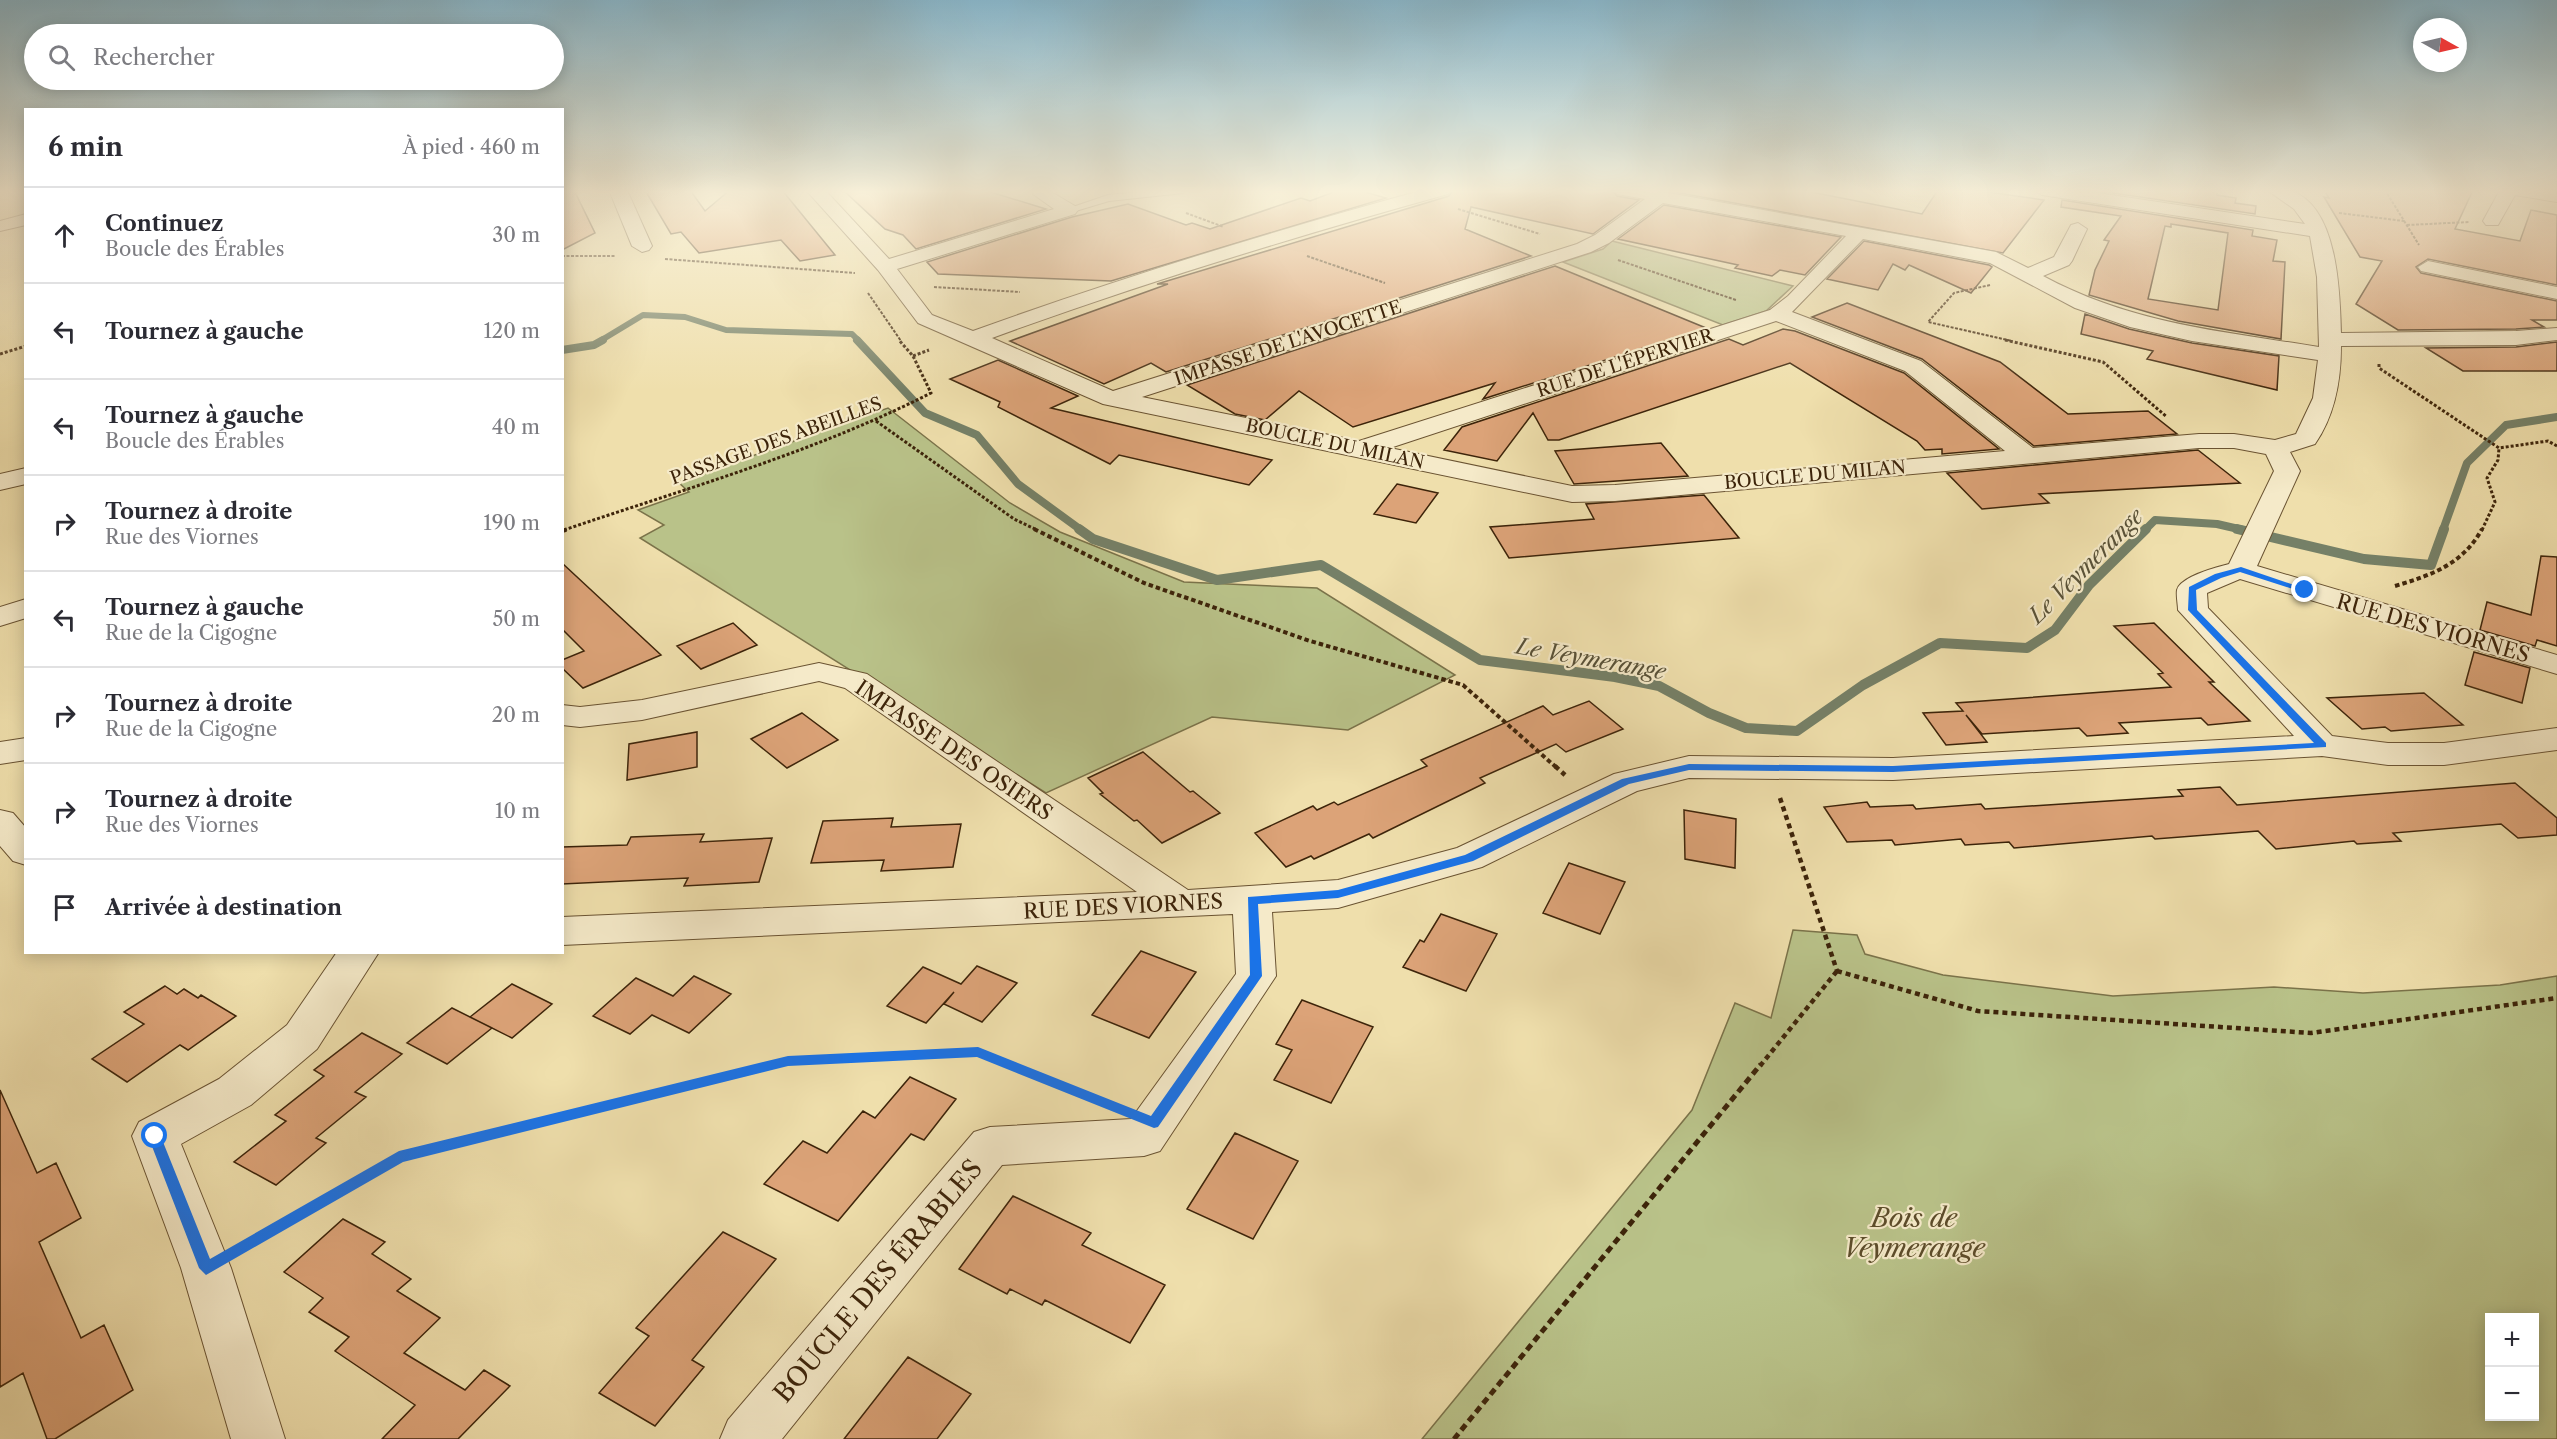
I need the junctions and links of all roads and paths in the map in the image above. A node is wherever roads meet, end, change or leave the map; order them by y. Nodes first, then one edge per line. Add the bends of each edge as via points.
1 (877, 257) edge
2 (914, 257) edge
3 (1209, 257) edge
4 (1555, 257) edge
5 (1836, 257) edge
6 (1991, 257) edge
7 (2064, 257) edge
8 (2322, 257) edge
9 (2427, 257) edge
10 (665, 259) dead end
11 (885, 266) junction
12 (2428, 267) joint
13 (859, 273) junction
14 (2026, 276) junction
15 (900, 285) junction
16 (2557, 293) edge
17 (1089, 296) junction
18 (1777, 314) junction
19 (2557, 334) edge
20 (973, 338) junction
21 (2381, 339) junction
22 (24, 347) edge
23 (2330, 347) junction
24 (0, 354) edge
25 (1111, 399) junction
26 (876, 421) junction
27 (2557, 439) edge
28 (2199, 441) junction
29 (2548, 441) junction
30 (2557, 446) edge
31 (2276, 448) junction
32 (2499, 448) junction
33 (1363, 449) junction
34 (2028, 457) junction
35 (24, 476) edge
36 (0, 482) edge
37 (564, 530) edge
38 (2252, 545) junction
39 (2384, 583) dead end
40 (24, 609) edge
41 (0, 616) edge
42 (2557, 664) edge
43 (564, 715) edge
44 (2557, 739) edge
45 (2322, 745) junction
46 (24, 749) edge
47 (0, 753) edge
48 (1770, 768) junction
49 (1592, 798) junction
50 (0, 822) edge
51 (24, 850) edge
52 (1252, 900) junction
53 (1181, 904) junction
54 (564, 931) edge
55 (358, 954) edge
56 (1837, 971) junction
57 (2557, 998) edge
58 (1154, 1123) junction
59 (206, 1268) junction
60 (258, 1439) edge
61 (747, 1439) edge
62 (1454, 1439) edge

1 - 11 street, BOUCLE DU MILAN
2 - 11 street
3 - 17 street
4 - 25 street, IMPASSE DE L'AVOCETTE
5 - 18 street, RUE DE L'ÉPERVIER
6 - 14 street
7 - 14 street
8 - 23 street
9 - 12 path
10 - 13 path
11 - 13 path
11 - 15 street, BOUCLE DU MILAN
12 - 16 street
13 - 26 path, PASSAGE DES ABEILLES via 892,332 913,356 931,393
14 - 23 street via 2110,315 2152,326
14 - 28 path via 1954,293 1928,322 2103,362
15 - 17 path
15 - 20 street, BOUCLE DU MILAN via 925,319
17 - 20 street
18 - 33 street, RUE DE L'ÉPERVIER
18 - 34 street via 1912,366
19 - 21 street
20 - 25 street, BOUCLE DU MILAN
21 - 23 street
21 - 32 path via 2379,368
22 - 24 path
23 - 31 street via 2326,394 2306,439
25 - 33 street, BOUCLE DU MILAN
26 - 37 path, PASSAGE DES ABEILLES
26 - 49 path via 1014,519 1144,583 1310,641 1463,685
27 - 29 path
28 - 31 street, BOUCLE DU MILAN via 2234,441
28 - 34 street, BOUCLE DU MILAN
29 - 30 path
29 - 32 path
31 - 38 street via 2287,471
32 - 39 path via 2498,460 2487,478 2495,502 2484,530 2467,552 2442,572 2395,586
33 - 34 street, BOUCLE DU MILAN via 1572,494
35 - 36 street
38 - 42 street, RUE DES VIORNES
38 - 45 street via 2218,576 2192,589 2193,610
40 - 41 street
43 - 53 street, IMPASSE DES OSIERS via 642,710 819,672 856,681
44 - 45 street, RUE DES VIORNES via 2445,754 2388,754
45 - 48 street, RUE DES VIORNES via 1893,769
46 - 47 street
48 - 49 street, RUE DES VIORNES via 1689,767 1626,782
48 - 56 path
49 - 52 street, RUE DES VIORNES via 1469,858 1338,894
50 - 51 street
52 - 53 street, RUE DES VIORNES
52 - 58 street, BOUCLE DES ÉRABLES via 1256,976
53 - 54 street, RUE DES VIORNES
55 - 59 street via 302,1037 235,1092 155,1136
56 - 57 path via 1978,1011 2311,1033
56 - 62 path
58 - 59 path via 978,1052 788,1061 399,1157
58 - 61 street, BOUCLE DES ÉRABLES via 1144,1137 990,1146
59 - 60 street

